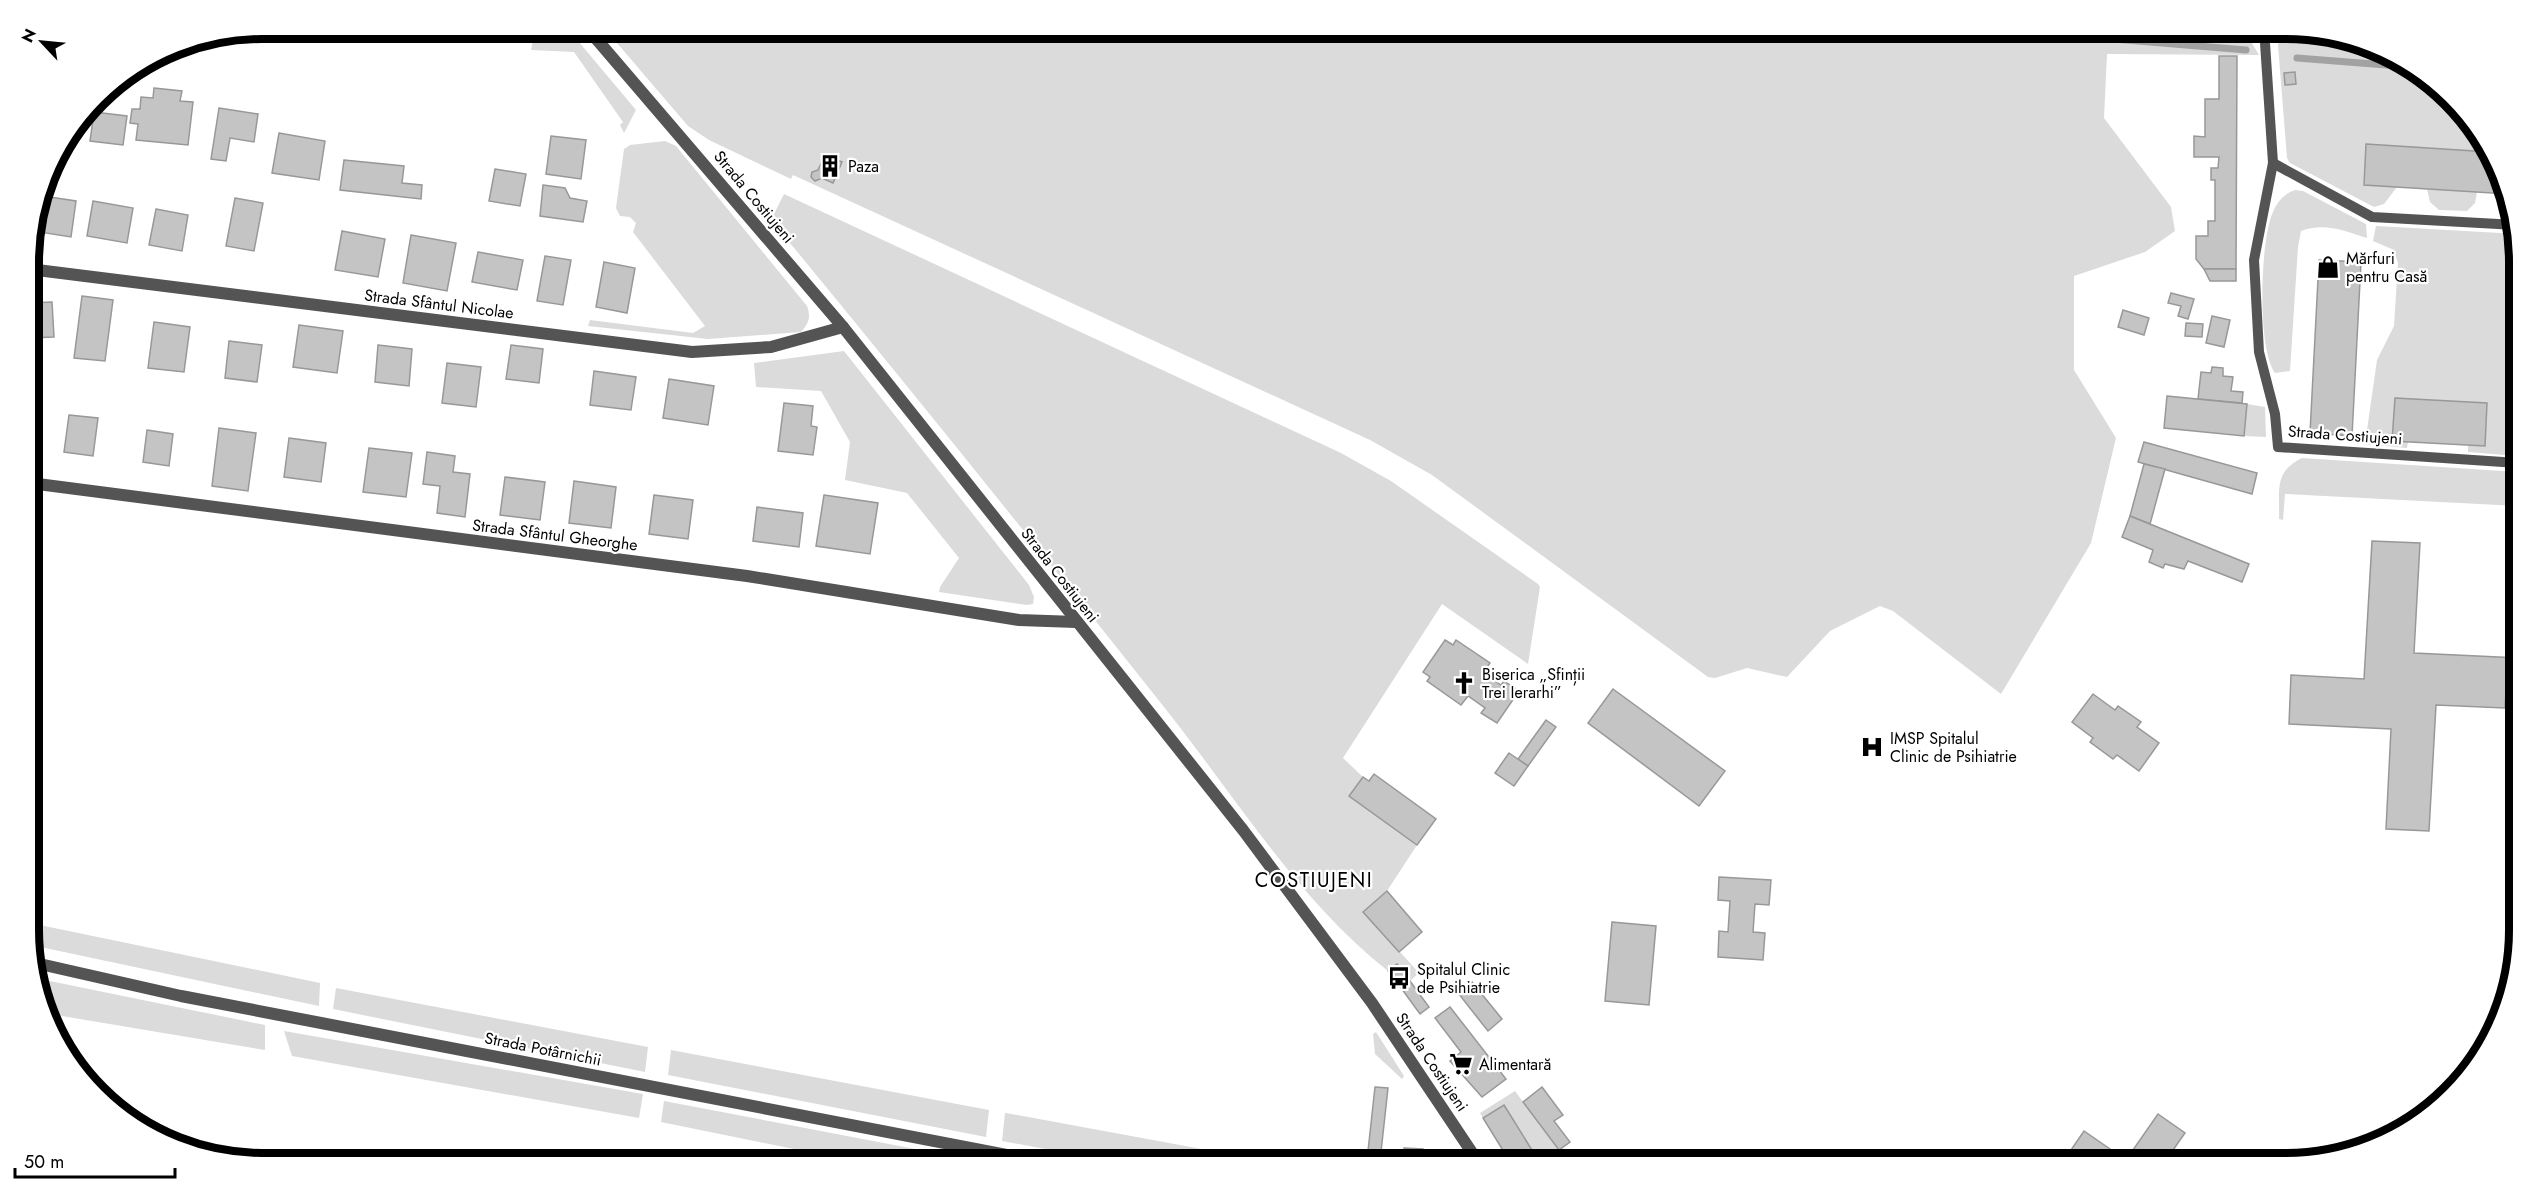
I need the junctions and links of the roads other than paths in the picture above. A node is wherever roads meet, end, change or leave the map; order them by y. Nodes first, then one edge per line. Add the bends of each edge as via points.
1 (596, 39) edge
2 (2266, 39) edge
3 (2272, 164) junction
4 (2506, 224) edge
5 (39, 270) edge
6 (843, 327) junction
7 (2509, 462) edge
8 (39, 484) edge
9 (1076, 622) junction
10 (42, 964) edge
11 (997, 1153) edge
12 (1472, 1153) edge

1 - 6 street, Strada Costiujeni
2 - 3 lane, Strada Costiujeni
3 - 4 lane via 2372,217
3 - 7 lane, Strada Costiujeni via 2254,260 2259,352 2275,414 2278,447
5 - 6 street, Strada Sfântul Nicolae via 692,352 771,347
6 - 9 street, Strada Costiujeni
8 - 9 street, Strada Sfântul Gheorghe via 747,576 1019,621
9 - 12 street, Strada Costiujeni via 1244,830 1365,994
10 - 11 street, Strada Potârnichii via 181,996

